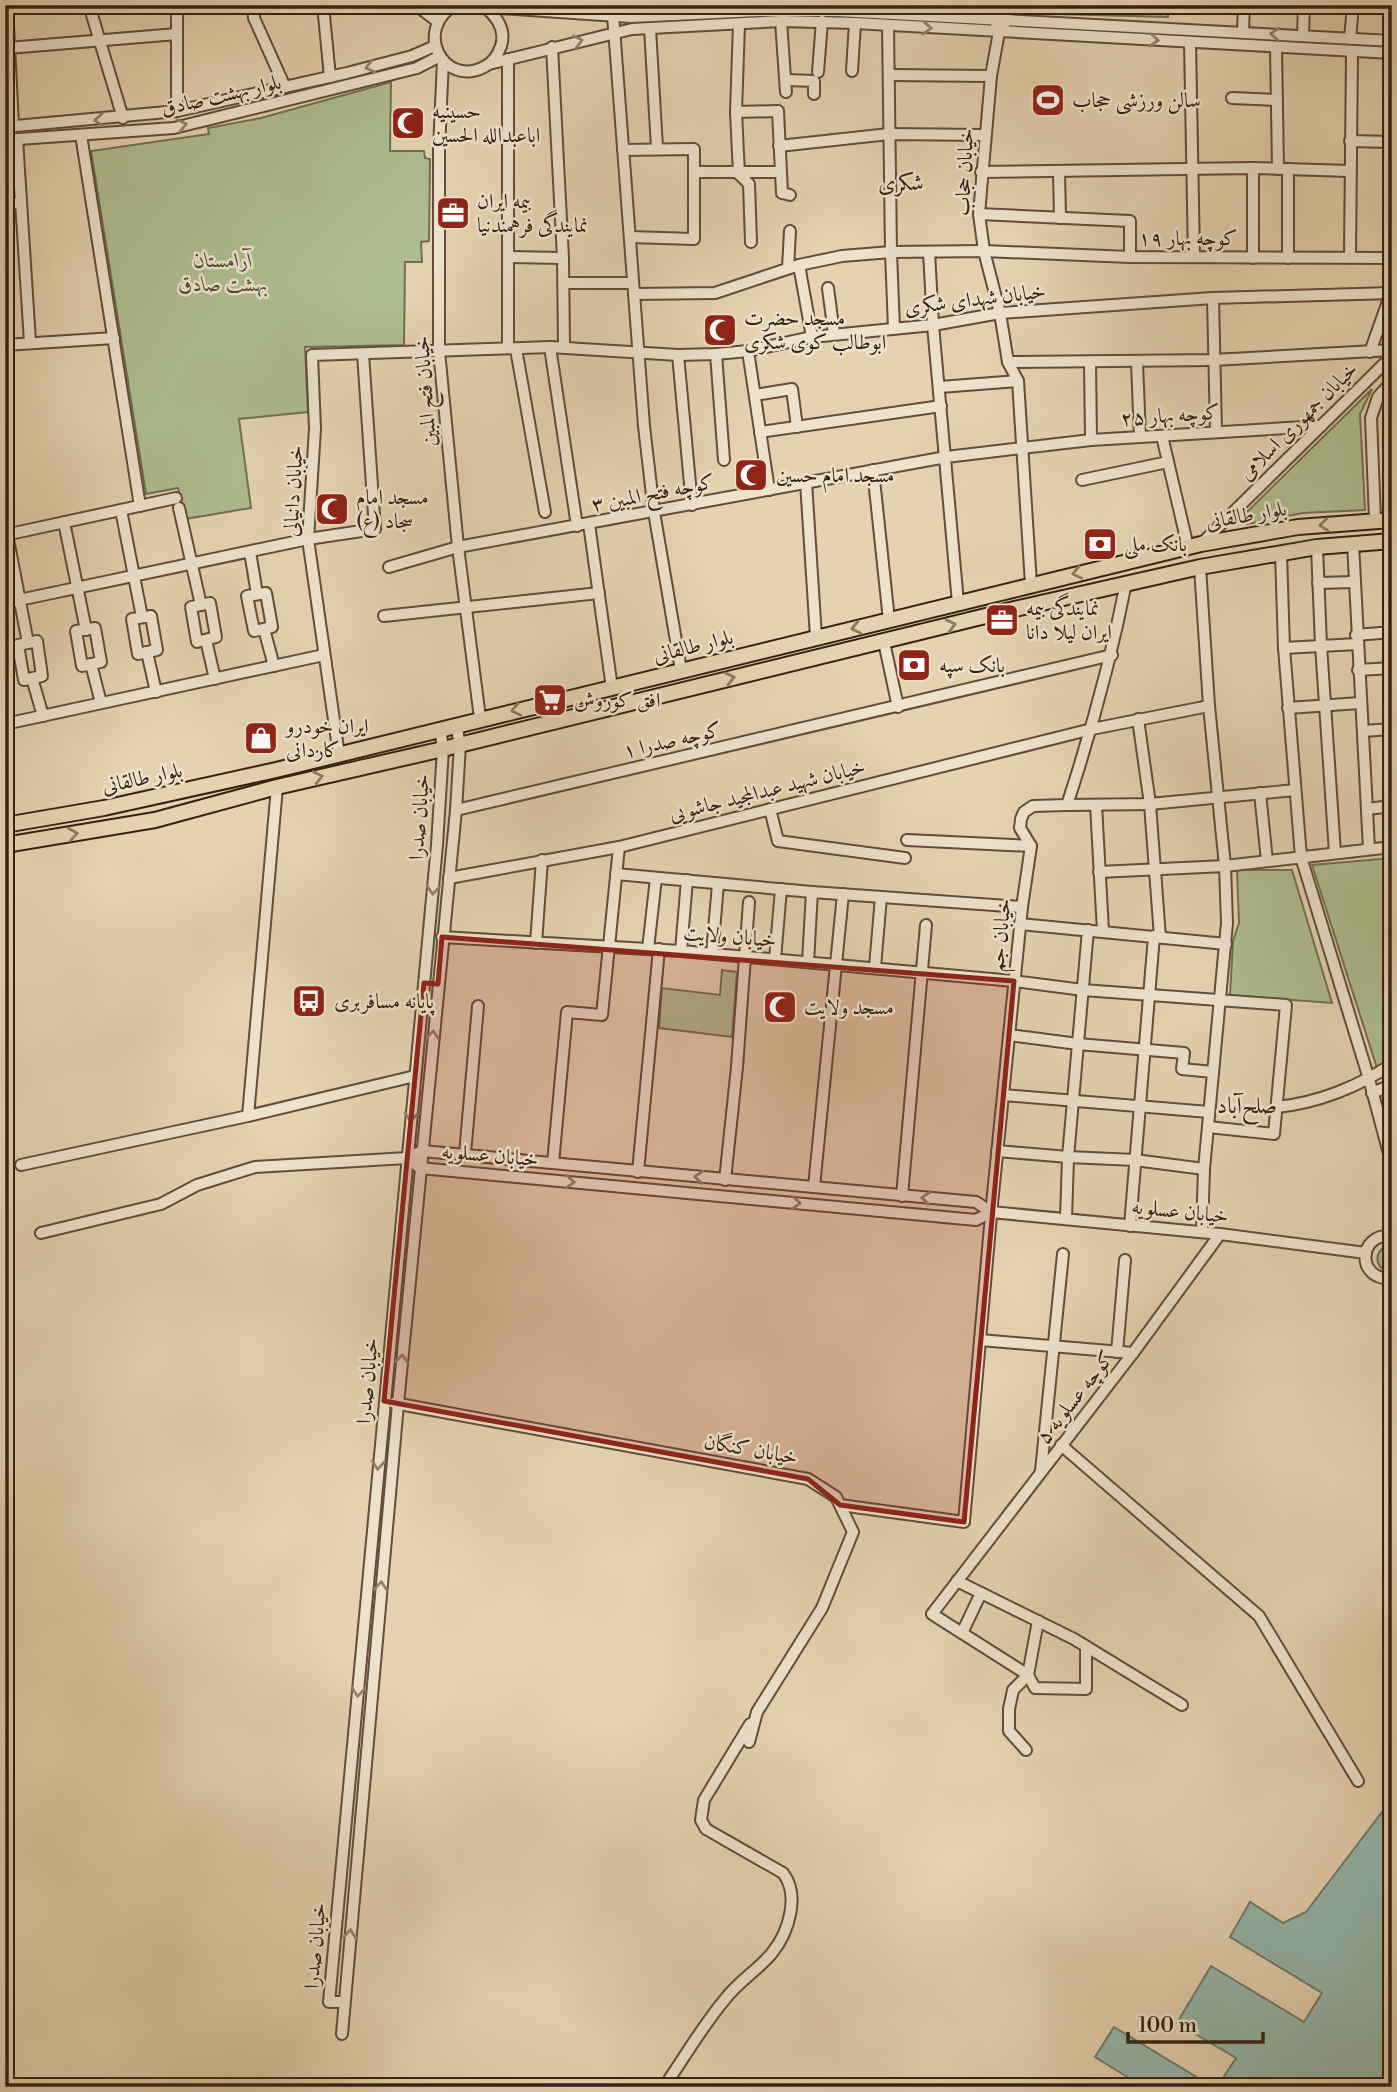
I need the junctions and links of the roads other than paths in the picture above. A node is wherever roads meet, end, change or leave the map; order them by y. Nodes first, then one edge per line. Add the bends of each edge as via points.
1 (7, 5) edge
2 (89, 5) edge
3 (177, 5) edge
4 (253, 5) edge
5 (323, 5) edge
6 (416, 5) edge
7 (996, 5) edge
8 (1009, 5) edge
9 (1244, 5) edge
10 (1304, 5) edge
11 (1353, 5) edge
12 (483, 6) edge
13 (446, 7) edge
14 (530, 7) edge
15 (758, 8) edge
16 (596, 10) edge
17 (825, 13) edge
18 (613, 15) junction
19 (995, 20) junction
20 (1007, 20) junction
21 (781, 21) junction
22 (1024, 21) junction
23 (438, 22) junction
24 (855, 23) junction
25 (739, 24) junction
26 (888, 25) junction
27 (650, 28) junction
28 (613, 32) junction
29 (999, 32) junction
30 (1243, 32) junction
31 (177, 34) junction
32 (1303, 36) junction
33 (1350, 38) junction
34 (99, 40) junction
35 (1392, 41) edge
36 (1189, 42) junction
37 (552, 47) junction
38 (1276, 47) junction
39 (8, 48) junction
40 (1352, 51) junction
41 (1392, 53) edge
42 (439, 54) junction
43 (508, 59) junction
44 (489, 64) junction
45 (852, 71) dead end
46 (818, 72) dead end
47 (890, 75) junction
48 (991, 76) junction
49 (330, 77) junction
50 (285, 87) junction
51 (814, 94) dead end
52 (1232, 98) dead end
53 (1277, 100) junction
54 (177, 111) junction
55 (736, 112) junction
56 (123, 118) junction
57 (9, 126) edge
58 (1392, 126) edge
59 (889, 134) junction
60 (81, 135) junction
61 (984, 135) junction
62 (11, 139) edge
63 (1350, 141) junction
64 (1391, 142) edge
65 (779, 146) junction
66 (657, 148) junction
67 (623, 150) junction
68 (1253, 168) junction
69 (1283, 169) junction
70 (1192, 170) junction
71 (1059, 171) junction
72 (1349, 171) junction
73 (695, 172) junction
74 (781, 172) junction
75 (981, 172) junction
76 (739, 173) junction
77 (790, 195) dead end
78 (20, 203) junction
79 (5, 204) edge
80 (979, 214) junction
81 (1060, 218) junction
82 (790, 231) dead end
83 (630, 237) junction
84 (751, 242) dead end
85 (984, 251) junction
86 (891, 252) junction
87 (929, 252) junction
88 (509, 257) junction
89 (1130, 257) junction
90 (1194, 257) junction
91 (1350, 257) junction
92 (563, 258) junction
93 (1253, 258) junction
94 (1288, 258) junction
95 (1392, 258) edge
96 (793, 267) junction
97 (564, 283) junction
98 (634, 288) junction
99 (828, 288) dead end
100 (1391, 293) edge
101 (1213, 298) junction
102 (1000, 313) junction
103 (933, 325) junction
104 (894, 328) junction
105 (834, 334) junction
106 (812, 337) junction
107 (114, 338) junction
108 (30, 342) junction
109 (5, 345) edge
110 (550, 347) junction
111 (565, 347) junction
112 (512, 348) junction
113 (439, 351) junction
114 (639, 351) junction
115 (748, 351) junction
116 (1370, 352) junction
117 (1392, 353) edge
118 (363, 354) junction
119 (716, 354) junction
120 (678, 355) junction
121 (1213, 360) junction
122 (1008, 362) junction
123 (1090, 362) junction
124 (1137, 362) junction
125 (1377, 371) junction
126 (1018, 381) junction
127 (1391, 383) edge
128 (940, 387) junction
129 (755, 395) junction
130 (942, 406) junction
131 (1321, 426) junction
132 (797, 427) junction
133 (1216, 431) junction
134 (760, 432) junction
135 (1162, 436) junction
136 (1140, 437) junction
137 (1091, 440) junction
138 (1021, 448) junction
139 (946, 457) junction
140 (724, 460) dead end
141 (1168, 462) junction
142 (873, 470) junction
143 (1082, 480) dead end
144 (806, 482) junction
145 (769, 490) junction
146 (692, 505) junction
147 (139, 506) junction
148 (121, 510) junction
149 (545, 512) dead end
150 (654, 512) junction
151 (1385, 520) edge
152 (64, 522) junction
153 (583, 525) junction
154 (6, 535) edge
155 (308, 539) junction
156 (1390, 541) edge
157 (1353, 543) junction
158 (1194, 546) junction
159 (458, 547) junction
160 (1317, 547) junction
161 (250, 552) junction
162 (1281, 553) junction
163 (192, 565) junction
164 (388, 566) dead end
165 (1200, 567) junction
166 (135, 576) junction
167 (1354, 582) junction
168 (1126, 583) junction
169 (1318, 583) junction
170 (1031, 584) junction
171 (77, 588) junction
172 (599, 593) junction
173 (18, 601) junction
174 (5, 603) edge
175 (958, 603) junction
176 (464, 608) junction
177 (384, 616) dead end
178 (889, 620) junction
179 (1391, 633) edge
180 (816, 637) junction
181 (1357, 640) junction
182 (884, 642) junction
183 (1321, 645) junction
184 (1284, 648) junction
185 (1392, 648) edge
186 (324, 655) junction
187 (1112, 655) junction
188 (274, 666) junction
189 (1392, 668) edge
190 (681, 670) junction
191 (1358, 670) junction
192 (215, 679) junction
193 (612, 688) junction
194 (684, 690) junction
195 (156, 692) junction
196 (101, 703) junction
197 (1360, 703) junction
198 (1209, 706) junction
199 (1325, 706) junction
200 (898, 707) junction
201 (1288, 708) junction
202 (43, 716) junction
203 (480, 718) junction
204 (1138, 719) junction
205 (5, 723) edge
206 (456, 724) junction
207 (440, 728) junction
208 (1092, 729) junction
209 (1392, 729) edge
210 (1363, 731) junction
211 (460, 745) junction
212 (443, 749) junction
213 (339, 755) junction
214 (277, 787) junction
215 (1295, 790) junction
216 (1260, 793) junction
217 (1218, 797) junction
218 (1150, 804) junction
219 (1067, 805) junction
220 (1096, 805) junction
221 (1392, 806) edge
222 (770, 809) junction
223 (1367, 809) junction
224 (456, 810) junction
225 (5, 824) edge
226 (907, 840) dead end
227 (5, 845) edge
228 (437, 845) junction
229 (451, 845) junction
230 (1031, 846) junction
231 (619, 847) junction
232 (1392, 847) edge
233 (1370, 849) junction
234 (1335, 853) junction
235 (1301, 857) junction
236 (905, 858) dead end
237 (542, 860) junction
238 (1267, 861) junction
239 (1226, 866) junction
240 (1155, 869) junction
241 (1099, 872) junction
242 (616, 874) junction
243 (449, 878) junction
244 (656, 878) junction
245 (687, 880) junction
246 (718, 884) junction
247 (781, 889) junction
248 (812, 892) junction
249 (844, 894) junction
250 (881, 897) junction
251 (750, 902) dead end
252 (1022, 907) junction
253 (1020, 924) junction
254 (926, 925) dead end
255 (1088, 930) junction
256 (1103, 931) junction
257 (442, 937) junction
258 (1157, 937) junction
259 (536, 943) junction
260 (1226, 944) junction
261 (609, 947) junction
262 (653, 949) junction
263 (681, 951) junction
264 (712, 954) junction
265 (745, 957) junction
266 (775, 959) junction
267 (808, 962) junction
268 (837, 965) junction
269 (875, 967) junction
270 (922, 972) junction
271 (1014, 981) junction
272 (424, 983) junction
273 (438, 984) junction
274 (1083, 990) junction
275 (1148, 995) junction
276 (1221, 1002) junction
277 (478, 1006) dead end
278 (1009, 1035) junction
279 (1078, 1044) junction
280 (1143, 1050) junction
281 (1392, 1065) edge
282 (1213, 1072) junction
283 (415, 1076) junction
284 (1369, 1079) junction
285 (1392, 1085) edge
286 (1372, 1093) junction
287 (1003, 1094) junction
288 (1073, 1100) junction
289 (1138, 1105) junction
290 (1277, 1107) junction
291 (1209, 1112) junction
292 (248, 1116) junction
293 (1208, 1126) junction
294 (1388, 1130) edge
295 (422, 1151) junction
296 (997, 1151) junction
297 (464, 1154) junction
298 (1068, 1157) junction
299 (407, 1158) junction
300 (1135, 1160) junction
301 (553, 1163) junction
302 (21, 1165) dead end
303 (1392, 1165) edge
304 (420, 1168) junction
305 (1204, 1169) junction
306 (638, 1172) junction
307 (725, 1180) junction
308 (814, 1187) junction
309 (902, 1196) junction
310 (991, 1212) junction
311 (1066, 1219) junction
312 (1129, 1226) junction
313 (1202, 1232) junction
314 (41, 1233) dead end
315 (1220, 1234) junction
316 (1392, 1236) edge
317 (1366, 1253) junction
318 (1063, 1254) dead end
319 (1125, 1260) dead end
320 (1390, 1281) edge
321 (980, 1340) junction
322 (1052, 1348) junction
323 (1117, 1352) junction
324 (1133, 1353) junction
325 (384, 1401) junction
326 (398, 1404) junction
327 (1061, 1445) junction
328 (1041, 1472) junction
329 (840, 1504) junction
330 (957, 1581) junction
331 (981, 1593) junction
332 (365, 1611) junction
333 (379, 1612) junction
334 (1038, 1621) junction
335 (962, 1633) junction
336 (1086, 1647) junction
337 (1028, 1675) junction
338 (1182, 1705) dead end
339 (757, 1712) junction
340 (354, 1735) junction
341 (368, 1736) junction
342 (749, 1742) dead end
343 (1026, 1750) dead end
344 (1358, 1781) dead end
345 (341, 1878) junction
346 (355, 1880) junction
347 (344, 2002) junction
348 (342, 2034) dead end
349 (664, 2087) edge

1 - 39 street
2 - 34 street
3 - 31 street
4 - 50 street via 254,18
5 - 49 street
6 - 23 street
7 - 19 street
8 - 20 street
8 - 22 street
9 - 30 street
10 - 32 street
11 - 33 street
12 - 14 street
12 - 44 street via 500,24 502,35
13 - 23 street
14 - 16 street
15 - 17 street
15 - 18 street
16 - 18 street
17 - 19 street
17 - 21 street
17 - 24 street
17 - 46 street
18 - 28 street
19 - 20 street
19 - 29 street
20 - 22 street
20 - 29 street
21 - 25 street
21 - 51 street via 786,86 814,81
22 - 30 street
23 - 42 street, خیابان فتح المبین via 434,36
24 - 26 street
24 - 45 street
25 - 27 street
25 - 55 street
26 -> 29 street
26 - 47 street
27 - 28 street
27 - 66 street
37 -> 28 street
28 - 67 street
29 -> 36 street
29 - 48 street, خیابان حجاب
32 -> 30 street
31 - 34 street
31 - 54 street
32 - 33 street
33 - 35 street
34 - 39 street
34 - 56 street
36 - 38 street
36 - 70 street
37 - 43 street
37 - 92 street
38 - 40 street
38 - 53 street
39 - 57 street
40 - 41 street
40 - 63 street
42 - 44 street via 457,70 479,70
42 -> 49 street, بلوار بهشت صادق via 412,56
60 -> 42 street, بلوار بهشت صادق via 174,128 417,68
42 - 113 street, خیابان فتح المبین
43 - 44 street
43 - 88 street
47 - 48 street
47 - 59 street
48 - 61 street, خیابان حجاب
49 - 50 street, بلوار بهشت صادق
50 - 54 street, بلوار بهشت صادق
52 - 53 street
53 - 69 street
54 - 56 street, بلوار بهشت صادق
55 - 65 street via 778,111
55 - 76 street
56 -> 57 street, بلوار بهشت صادق
58 - 64 street
59 - 61 street
59 - 65 street
59 - 86 street
60 - 62 street, بلوار بهشت صادق
60 - 107 street
61 - 75 street, خیابان حجاب
62 - 78 street
63 - 64 street
63 - 72 street
65 - 74 street
66 - 67 street
66 - 73 street via 694,149
67 - 83 street
68 - 69 street
68 - 70 street
68 - 93 street
69 - 72 street
69 - 94 street
70 - 71 street
70 - 90 street
71 - 75 street
71 - 81 street
72 - 91 street
73 - 76 street
73 - 83 street via 694,239
74 - 76 street
74 - 77 street via 782,193
75 - 80 street, خیابان حجاب
76 - 84 street via 749,184
78 - 79 street
78 - 108 street
80 - 81 street
80 - 85 street, خیابان حجاب
81 - 89 street via 1130,221
82 - 96 street
83 - 98 street
85 - 87 street, کوچه بهار ۱۹
85 - 89 street, کوچه بهار ۱۹
85 - 102 street, خیابان حجاب
86 - 87 street, کوچه بهار ۱۹
86 - 96 street, کوچه بهار ۱۹
86 - 104 street
87 - 103 street
88 - 92 street
88 - 112 street
89 - 90 street, کوچه بهار ۱۹
90 - 93 street, کوچه بهار ۱۹
91 - 94 street, کوچه بهار ۱۹
91 - 95 street, کوچه بهار ۱۹
92 - 97 street
93 - 94 street, کوچه بهار ۱۹
96 - 98 street, کوچه بهار ۱۹ via 715,293
96 - 106 street
97 - 98 street, کوچه بهار ۱۹
97 - 111 street
98 - 114 street
99 - 105 street
100 - 101 street, خیابان شهدای شکری
100 - 116 street
101 - 102 street, خیابان شهدای شکری
101 - 121 street
102 - 103 street, خیابان شهدای شکری
102 - 122 street, خیابان حجاب
103 - 104 street, خیابان شهدای شکری
103 - 128 street
104 - 105 street, خیابان شهدای شکری
105 - 106 street, خیابان شهدای شکری
106 - 115 street, خیابان شهدای شکری
107 - 108 street
107 - 147 street
108 - 109 street
110 - 111 street, خیابان شهدای شکری
110 - 112 street, خیابان شهدای شکری
110 - 153 street
111 - 114 street, خیابان شهدای شکری
112 - 113 street, خیابان شهدای شکری
112 - 149 street
113 - 118 street, خیابان دانیالی
113 - 159 street, خیابان فتح المبین
114 - 120 street, خیابان شهدای شکری
114 - 150 street
115 - 119 street, خیابان شهدای شکری
115 - 129 street
116 - 117 street
116 - 121 street
117 - 125 street, خیابان جمهوری اسلامی
118 - 155 street, خیابان دانیالی via 312,355 315,429
118 - 155 street via 375,529
119 - 120 street, خیابان شهدای شکری
119 - 140 street
120 - 146 street
121 - 124 street
121 - 133 street
122 - 123 street
122 - 126 street, خیابان حجاب
123 - 124 street
123 - 137 street
124 - 136 street
125 - 127 street
125 - 131 street, خیابان جمهوری اسلامی
126 - 128 street
126 - 138 street
127 - 151 street, خیابان جمهوری اسلامی via 1371,418
128 - 130 street
129 - 132 street via 792,389
129 - 134 street
130 - 132 street
130 - 139 street
131 - 133 street, کوچه بهار ۲۵
131 - 158 street, خیابان جمهوری اسلامی
132 - 134 street
133 - 135 street, کوچه بهار ۲۵
134 - 145 street
135 - 136 street, کوچه بهار ۲۵
135 - 141 street
136 - 137 street, کوچه بهار ۲۵
137 - 138 street, کوچه بهار ۲۵
138 - 139 street, کوچه فتح المبین ۳
138 - 170 street
139 - 142 street, کوچه فتح المبین ۳
139 - 175 street
141 - 143 street
141 - 158 street
142 - 144 street, کوچه فتح المبین ۳
142 - 178 street
144 - 145 street, کوچه فتح المبین ۳
144 - 180 street
145 - 146 street, کوچه فتح المبین ۳
146 - 150 street, کوچه فتح المبین ۳
147 - 148 street
147 - 163 street via 178,503
148 - 152 street
148 - 166 street
150 - 153 street, کوچه فتح المبین ۳
150 - 190 street
151 - 156 main road
151 -> 158 main road, بلوار طالقانی via 1298,527
152 - 154 street
152 - 171 street
153 - 159 street, کوچه فتح المبین ۳
153 - 172 street
154 - 173 street
155 - 161 street
155 - 186 street, خیابان دانیالی
156 - 157 main road, بلوار طالقانی
156 - 179 street
157 - 160 main road, بلوار طالقانی
157 - 167 street
158 -> 170 main road, بلوار طالقانی
159 - 164 street, کوچه فتح المبین ۳
159 - 176 street, خیابان فتح المبین
160 - 162 main road, بلوار طالقانی
160 - 169 street
161 - 163 street
161 - 188 street via 257,594 266,593 272,627 264,629
162 - 165 main road, بلوار طالقانی
162 - 184 street
163 - 166 street
163 - 192 street via 201,605 191,607 197,642 206,640
165 - 168 main road, بلوار طالقانی
165 - 198 street
166 - 171 street
166 - 195 street via 142,617 151,615 157,650 147,652
167 - 169 street
167 - 181 street
182 -> 168 main road, بلوار طالقانی
168 - 187 street
169 - 183 street
170 - 175 main road, بلوار طالقانی
171 - 173 street
171 - 196 street via 86,630 95,628 101,662 91,664
172 - 176 street
172 - 193 street
173 - 174 street
173 - 202 street via 28,643 37,642 42,676 32,678
175 - 178 main road, بلوار طالقانی
176 - 177 street
176 - 203 street, خیابان فتح المبین
178 -> 180 main road, بلوار طالقانی
179 - 181 street
179 - 185 street
180 - 190 main road, بلوار طالقانی
181 - 183 street
181 - 191 street
194 -> 182 main road, بلوار طالقانی
182 - 200 street
183 - 184 street
183 - 199 street
184 - 201 street
186 - 188 street
186 - 213 street, خیابان دانیالی
187 - 200 street, کوچه صدرا ۱
187 - 208 street
188 - 192 street
189 - 191 street
190 - 193 main road, بلوار طالقانی
190 - 194 main road
191 - 197 street
192 - 195 street
193 -> 203 main road, بلوار طالقانی
194 - 211 main road, بلوار طالقانی
195 - 196 street
196 - 202 street
197 - 199 street
197 - 210 street
198 - 204 street, خیابان شهید عبدالمجید جاشویی
198 - 217 street
199 - 201 street
199 - 234 street
200 - 224 street, کوچه صدرا ۱
201 - 215 street
202 - 205 street
203 - 206 main road, بلوار طالقانی
204 - 208 street, خیابان شهید عبدالمجید جاشویی
204 - 218 street
206 - 207 main road, بلوار طالقانی
206 - 211 street, خیابان صدرا
207 - 212 street, خیابان صدرا
207 - 213 main road, بلوار طالقانی
208 - 219 street
208 - 222 street, خیابان شهید عبدالمجید جاشویی
209 - 210 street
210 - 223 street
211 - 212 main road, بلوار طالقانی
211 - 224 street, خیابان صدرا
214 -> 212 main road, بلوار طالقانی
212 - 228 street, خیابان صدرا
213 - 225 main road, بلوار طالقانی via 104,808
227 -> 214 main road, بلوار طالقانی via 155,820
214 - 292 street
215 - 216 street
215 - 235 street
216 - 217 street
216 - 238 street
217 - 218 street
217 - 239 street
218 - 220 street
218 - 240 street
219 - 220 street
219 - 230 street, خیابان جم via 1033,806 1024,812 1020,828
220 - 241 street
221 - 223 street
222 - 231 street, خیابان شهید عبدالمجید جاشویی
222 - 236 street via 778,841
223 - 233 street
224 - 229 street, خیابان صدرا
226 - 230 street
228 - 229 street
228 -> 272 street, خیابان صدرا
229 - 243 street, خیابان صدرا
230 - 252 street, خیابان جم
231 - 237 street, خیابان شهید عبدالمجید جاشویی
231 - 242 street
232 - 233 street
233 - 234 street
234 - 235 street
235 - 238 street
235 - 284 street
237 - 243 street, خیابان شهید عبدالمجید جاشویی
237 - 259 street
238 - 239 street
239 - 240 street
239 - 260 street
240 - 241 street
240 - 258 street
241 - 256 street
242 - 244 street
242 - 261 street
243 - 257 street, خیابان صدرا
244 - 245 street
244 - 262 street
245 - 246 street
245 - 263 street
246 - 247 street
246 - 264 street
247 - 248 street
247 - 266 street
248 - 249 street
248 - 267 street
249 - 250 street
249 - 268 street
250 - 252 street
250 - 269 street
251 - 265 street
252 - 253 street, خیابان جم
253 - 255 street
253 - 271 street, خیابان جم
254 - 270 street
255 - 256 street
255 - 274 street
256 - 258 street
257 - 259 street, خیابان ولایت
257 - 273 street, خیابان صدرا
258 - 260 street
258 - 275 street
259 - 261 street, خیابان ولایت
260 - 276 street
261 - 262 street, خیابان ولایت
261 - 301 street via 602,1015 567,1012
262 - 263 street, خیابان ولایت
262 - 306 street
263 - 264 street, خیابان ولایت
264 - 265 street, خیابان ولایت
265 - 266 street, خیابان ولایت
265 - 307 street
266 - 267 street, خیابان ولایت
267 - 268 street, خیابان ولایت
268 - 269 street, خیابان ولایت
268 - 308 street
269 - 270 street, خیابان ولایت
270 - 271 street, خیابان ولایت
270 - 309 street
271 - 274 street, خیابان ولایت
271 - 278 street, خیابان جم
272 - 273 street
272 - 283 street, خیابان صدرا
295 -> 273 street, خیابان صدرا
274 - 275 street, خیابان ولایت
274 - 279 street
275 - 276 street, خیابان ولایت
275 - 280 street
276 - 282 street
276 - 290 street, خیابان ولایت via 1286,1005
277 - 297 street
278 - 279 street
278 - 287 street, خیابان جم
279 - 280 street
279 - 288 street
280 - 282 street via 1184,1053 1182,1069
280 - 289 street
281 - 284 street
282 - 291 street
283 - 292 street
283 -> 299 street, خیابان صدرا
284 - 286 street
284 - 290 street via 1301,1105
285 - 286 street
286 - 294 street
287 - 288 street
287 - 296 street, خیابان جم
288 - 289 street
288 - 298 street
289 - 291 street
289 - 300 street
290 - 293 street via 1274,1134
291 - 293 street
292 - 302 street
293 - 305 street
294 - 303 street
295 - 297 street, خیابان عسلویه
295 - 299 street, خیابان عسلویه
295 - 304 street, خیابان صدرا
296 - 298 street
296 - 310 street, خیابان جم
297 - 301 street, خیابان عسلویه
298 - 300 street
298 - 311 street
299 - 304 street, خیابان عسلویه
299 - 314 street via 255,1167 197,1185 161,1204
299 - 325 street, خیابان صدرا
300 - 305 street
300 - 312 street
301 - 306 street, خیابان عسلویه
304 -> 310 street, خیابان عسلویه via 976,1220
326 -> 304 street, خیابان صدرا
305 - 313 street
307 -> 306 street, خیابان عسلویه
307 - 308 street, خیابان عسلویه
308 - 309 street, خیابان عسلویه
310 -> 309 street, خیابان عسلویه via 976,1202
310 - 311 street, خیابان عسلویه
310 - 321 street, خیابان جم
311 - 312 street, خیابان عسلویه
312 - 313 street, خیابان عسلویه
313 - 315 street, خیابان عسلویه
315 - 317 street, خیابان عسلویه
315 - 324 street, کوچه عسلویه ۵
316 - 317 street via 1372,1241
317 - 320 street via 1372,1273
318 - 322 street
319 - 323 street
321 - 322 street
321 - 329 street via 964,1522
322 - 323 street
322 - 328 street
323 - 324 street
324 - 327 street, کوچه عسلویه ۵
325 - 326 street, خیابان کنگان
325 -> 332 street, خیابان صدرا
326 - 329 street, خیابان کنگان via 808,1479
333 -> 326 street, خیابان صدرا
327 - 328 street, کوچه عسلویه ۵
327 - 344 street via 1259,1616
328 - 330 street, کوچه عسلویه ۵
329 - 339 street via 853,1532 822,1608
330 - 331 street
330 - 335 street, کوچه عسلویه ۵ via 932,1614
331 - 334 street
331 - 335 street
332 - 333 street
332 -> 340 street, خیابان صدرا
333 - 341 street, خیابان صدرا
334 - 336 street
334 - 337 street
335 - 337 street
336 - 337 street via 1086,1689 1035,1688
336 - 338 street
337 - 343 street via 1013,1690 1009,1709 1010,1731
339 - 342 street
339 - 349 street via 704,1800 701,1820 706,1829 783,1873 793,1894 791,1907 773,1952 726,1998
340 - 341 street
340 - 345 street, خیابان صدرا
341 - 346 street, خیابان صدرا
345 - 346 street
345 - 347 street, خیابان صدرا via 329,2001
347 -> 346 street, خیابان صدرا
347 - 348 street, خیابان صدرا

